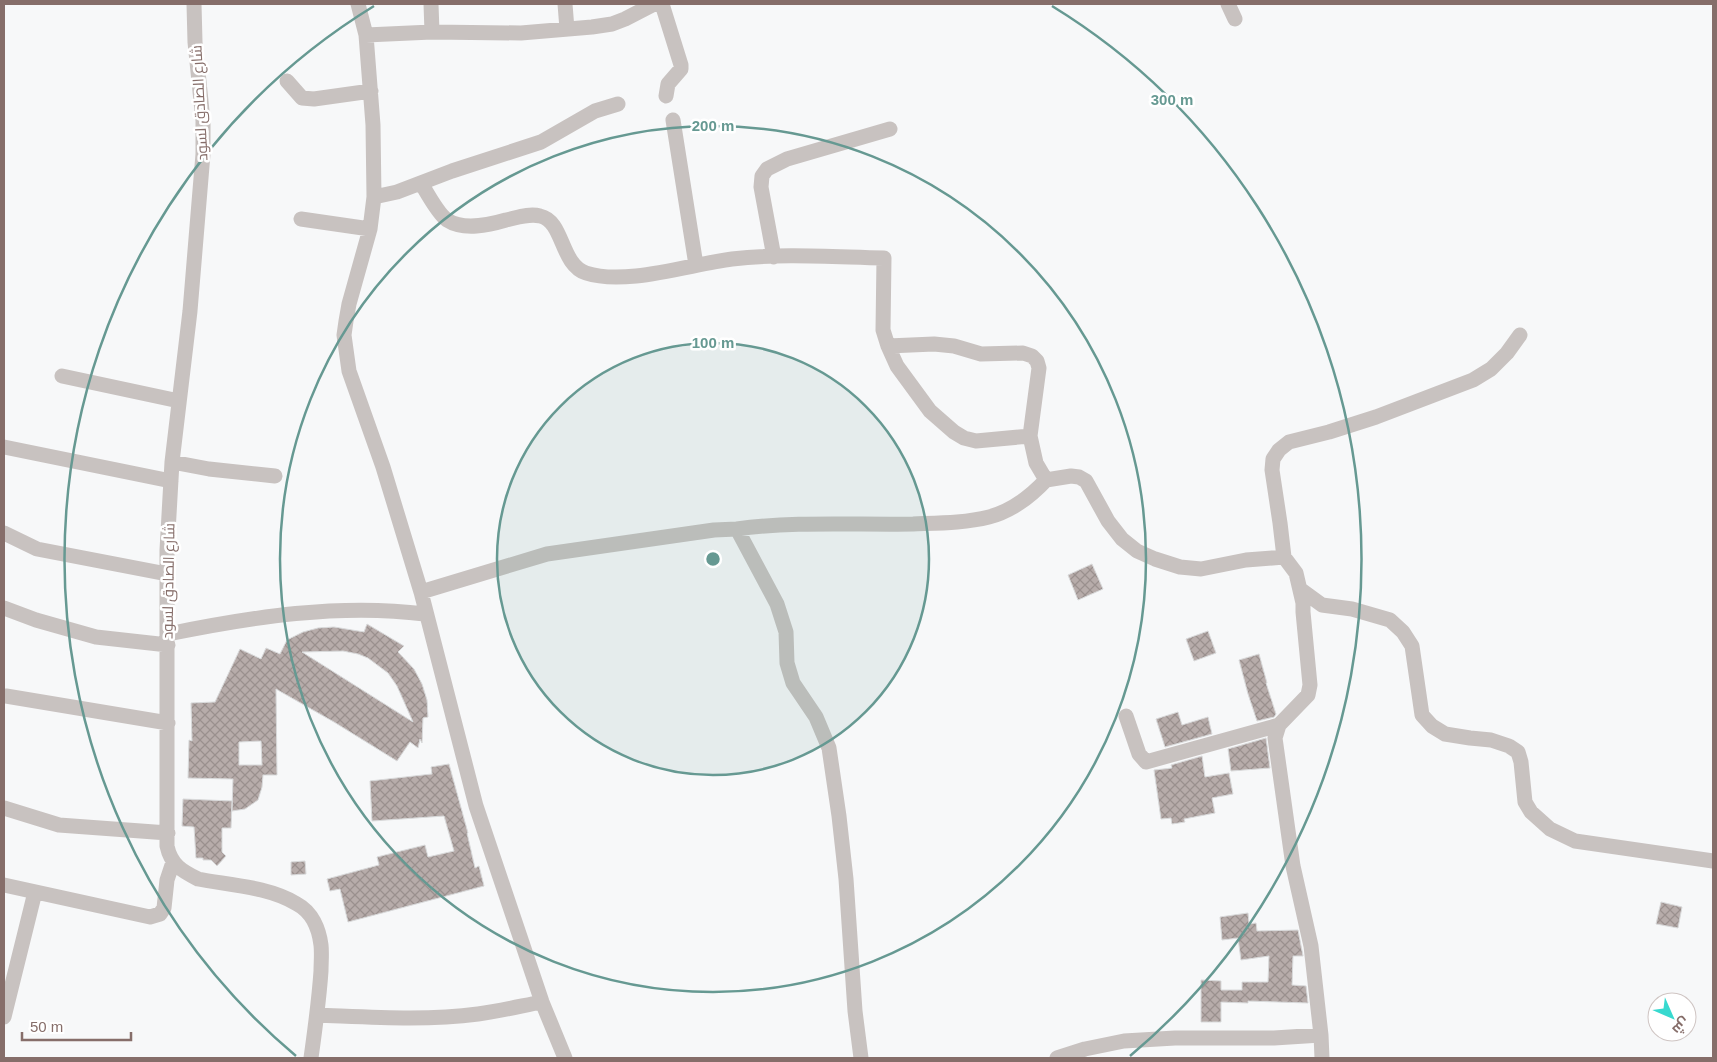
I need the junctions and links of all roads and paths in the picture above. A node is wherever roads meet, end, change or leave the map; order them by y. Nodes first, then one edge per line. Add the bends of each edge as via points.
1 (194, 4) edge
2 (358, 4) edge
3 (431, 4) edge
4 (565, 4) edge
5 (654, 4) edge
6 (662, 4) edge
7 (1228, 4) edge
8 (1234, 19) dead end
9 (567, 29) junction
10 (432, 32) junction
11 (366, 35) junction
12 (288, 81) dead end
13 (370, 91) junction
14 (666, 96) dead end
15 (618, 104) dead end
16 (673, 120) dead end
17 (890, 129) dead end
18 (421, 183) junction
19 (374, 197) junction
20 (301, 219) dead end
21 (370, 229) junction
22 (774, 257) junction
23 (696, 265) junction
24 (1520, 335) dead end
25 (888, 346) junction
26 (62, 376) dead end
27 (179, 401) junction
28 (1030, 436) junction
29 (4, 447) edge
30 (172, 462) junction
31 (275, 476) dead end
32 (1046, 480) junction
33 (171, 481) junction
34 (737, 529) junction
35 (4, 533) edge
36 (1284, 558) junction
37 (167, 574) junction
38 (1300, 589) junction
39 (420, 592) junction
40 (4, 608) edge
41 (425, 614) junction
42 (168, 639) junction
43 (6, 696) dead end
44 (1126, 716) dead end
45 (168, 723) junction
46 (1279, 725) junction
47 (4, 808) edge
48 (168, 833) junction
49 (1713, 861) edge
50 (173, 862) junction
51 (4, 886) edge
52 (35, 892) junction
53 (542, 1002) junction
54 (317, 1015) junction
55 (4, 1018) edge
56 (1321, 1035) junction
57 (311, 1058) edge
58 (565, 1058) edge
59 (861, 1058) edge
60 (1057, 1058) edge
61 (1322, 1058) edge

1 - 27 street, شارع الصادق لسود via 203,154
2 - 11 street
3 - 10 street
4 - 9 street
5 - 9 street via 612,24
6 - 14 street via 682,69 668,84
7 - 8 street
9 - 10 street via 521,34
10 - 11 street
11 - 13 street
12 - 13 street via 302,98
13 - 19 street
15 - 18 street via 595,111 541,142
16 - 23 street
17 - 22 street via 787,159 767,169 761,186
18 - 19 street
18 - 23 street via 446,219 460,225 481,225 523,216 540,216 552,222 569,260 584,272 609,276 638,275
19 - 21 street
20 - 21 street
21 - 39 street via 349,304 344,335 346,354
22 - 23 street
22 - 25 street via 884,258 883,330
24 - 36 street via 1491,369 1473,380 1329,432 1289,442 1278,450 1272,470
25 - 28 street via 897,366 930,410 954,432 976,441
25 - 28 street via 934,344 981,354 1023,353 1032,356 1039,368
26 - 27 street
27 - 30 street, شارع الصادق لسود
28 - 32 street via 1036,464
29 - 33 street
30 - 31 street
30 - 33 street, شارع الصادق لسود
32 - 34 street via 1024,501 989,517 925,524 770,525
32 - 36 street via 1071,476 1086,481 1122,539 1155,559 1180,567 1201,569 1246,560
33 - 37 street, شارع الصادق لسود
34 - 39 street via 547,554
34 - 59 street via 777,604 786,632 787,663 793,683 816,717 829,748 846,879
35 - 37 street via 37,549
36 - 38 street via 1296,573
37 - 42 street, شارع الصادق لسود
38 - 46 street via 1304,603 1310,684 1308,695
38 - 49 street via 1322,606 1352,609 1390,620 1403,632 1412,646 1422,715 1445,734 1491,740 1518,752 1525,802 1550,829 1575,841
39 - 41 street
40 - 42 street via 96,637
41 - 42 street via 362,609 297,613 224,622
41 - 53 street via 476,806
42 - 45 street, شارع الصادق لسود
43 - 45 street
44 - 46 street via 1139,754 1146,762
45 - 48 street, شارع الصادق لسود
46 - 56 street via 1275,738 1293,866 1311,946
47 - 48 street via 59,825
48 - 50 street, شارع الصادق لسود via 168,851
50 - 52 street via 164,908 160,914 150,917
50 - 54 street via 198,879 270,892 302,906 312,917 322,946
51 - 52 street
52 - 55 street
53 - 54 street via 450,1016
53 - 58 street
54 - 57 street
56 - 60 street via 1124,1041
56 - 61 street

